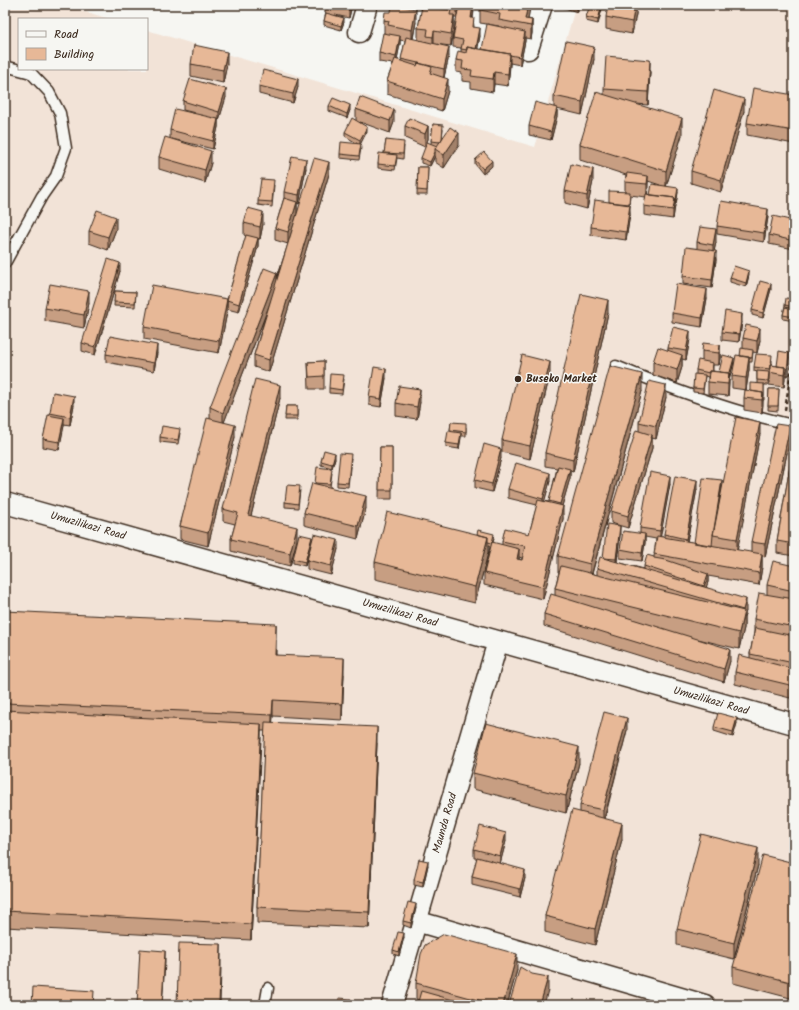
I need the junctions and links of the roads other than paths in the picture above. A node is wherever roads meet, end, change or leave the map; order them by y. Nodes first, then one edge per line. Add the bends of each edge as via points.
1 (367, 5) edge
2 (542, 5) edge
3 (359, 32) dead end
4 (528, 49) dead end
5 (5, 66) edge
6 (18, 70) edge
7 (20, 70) edge
8 (5, 263) edge
9 (616, 366) edge
10 (794, 424) edge
11 (5, 503) edge
12 (498, 641) junction
13 (794, 724) edge
14 (416, 921) junction
15 (268, 988) dead end
16 (265, 1005) edge
17 (392, 1005) edge
18 (705, 1005) edge

1 - 3 street
2 - 4 street
5 - 6 lane
7 - 8 lane via 31,73 49,92 60,113 66,148 56,176
9 - 10 lane via 725,407
11 - 12 street, Umuzilikazi Road
12 - 13 street, Umuzilikazi Road
12 - 14 street, Maunda Road
14 - 17 street, Maunda Road
14 - 18 street
15 - 16 lane

